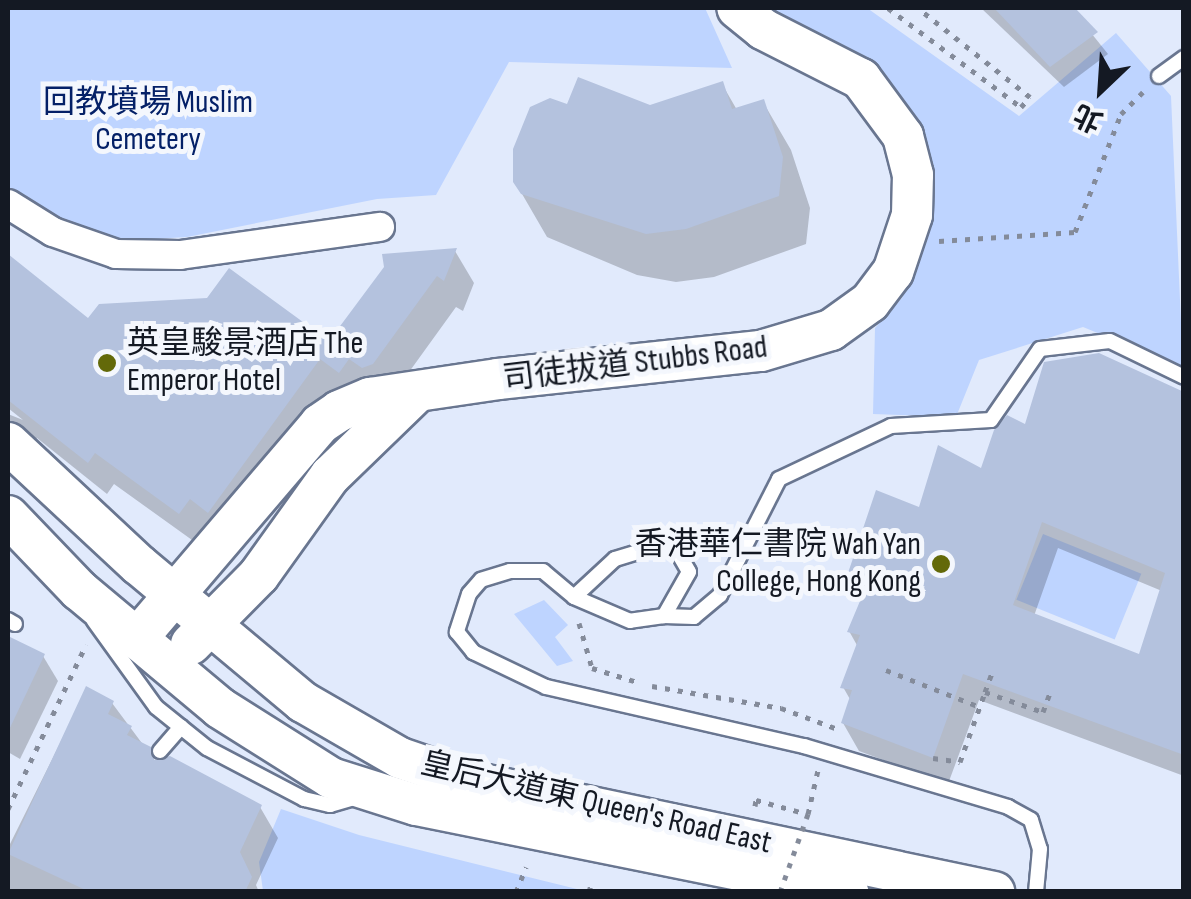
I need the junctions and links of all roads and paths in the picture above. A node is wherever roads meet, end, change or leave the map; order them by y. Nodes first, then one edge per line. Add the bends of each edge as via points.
1 (737, 8) edge
2 (888, 8) edge
3 (918, 8) edge
4 (1184, 58) edge
5 (1159, 76) joint
6 (8, 204) edge
7 (380, 227) dead end
8 (928, 240) dead end
9 (1184, 376) edge
10 (414, 395) junction
11 (8, 443) edge
12 (8, 516) edge
13 (80, 590) junction
14 (175, 596) junction
15 (574, 597) junction
16 (664, 616) junction
17 (208, 625) junction
18 (140, 635) junction
19 (80, 652) dead end
20 (171, 664) junction
21 (886, 670) dead end
22 (993, 670) dead end
23 (985, 692) junction
24 (1050, 693) dead end
25 (980, 707) junction
26 (181, 727) junction
27 (857, 736) dead end
28 (160, 751) dead end
29 (823, 752) junction
30 (933, 758) dead end
31 (369, 794) junction
32 (756, 800) dead end
33 (8, 809) edge
34 (808, 814) junction
35 (526, 867) dead end
36 (592, 880) dead end
37 (516, 892) edge
38 (589, 892) edge
39 (780, 892) edge
40 (848, 892) edge
41 (994, 892) edge
42 (1036, 892) edge

1 - 10 main road, 司徒拔道 Stubbs Road via 764,29 846,68 895,120 914,196 902,254 881,290 844,323 788,345
2 - 3 path via 1022,107 1030,98
4 - 5 lane
5 - 8 path via 1122,114 1075,232 963,244
6 - 7 street via 54,232 116,254 180,255
9 - 16 lane via 1110,342 1040,349 991,420 891,426 780,479 720,595 694,617
10 - 14 main road, 司徒拔道 Stubbs Road via 370,398 320,424
10 - 17 main road via 330,476 259,575
11 - 14 main road, 皇后大道東 Queen's Road East
12 - 13 main road, 皇后大道東 Queen's Road East
13 - 18 main road, 皇后大道東 Queen's Road East
13 - 26 lane via 120,660
14 - 17 main road, 皇后大道東 Queen's Road East
14 - 18 main road, 司徒拔道 Stubbs Road
15 - 16 lane via 630,621
15 - 16 lane via 615,559 652,548 677,552 689,572
15 - 27 path via 592,668 781,708
15 - 29 lane via 544,571 510,571 481,580 469,594 458,632 473,652 546,687
17 - 20 main road
17 - 41 main road, 皇后大道東 Queen's Road East via 303,702 432,771
18 - 20 main road, 皇后大道東 Queen's Road East
19 - 33 path
20 - 31 main road, 皇后大道東 Queen's Road East via 270,742
21 - 25 path
22 - 23 path
23 - 24 path via 1043,712
23 - 25 path
25 - 30 path via 960,762
26 - 28 lane
26 - 31 lane via 270,786 304,799 330,805
29 - 34 path
29 - 42 lane via 1032,820 1040,848
31 - 40 main road, 皇后大道東 Queen's Road East
32 - 34 path
34 - 39 path, bridge
35 - 37 path
36 - 38 path

